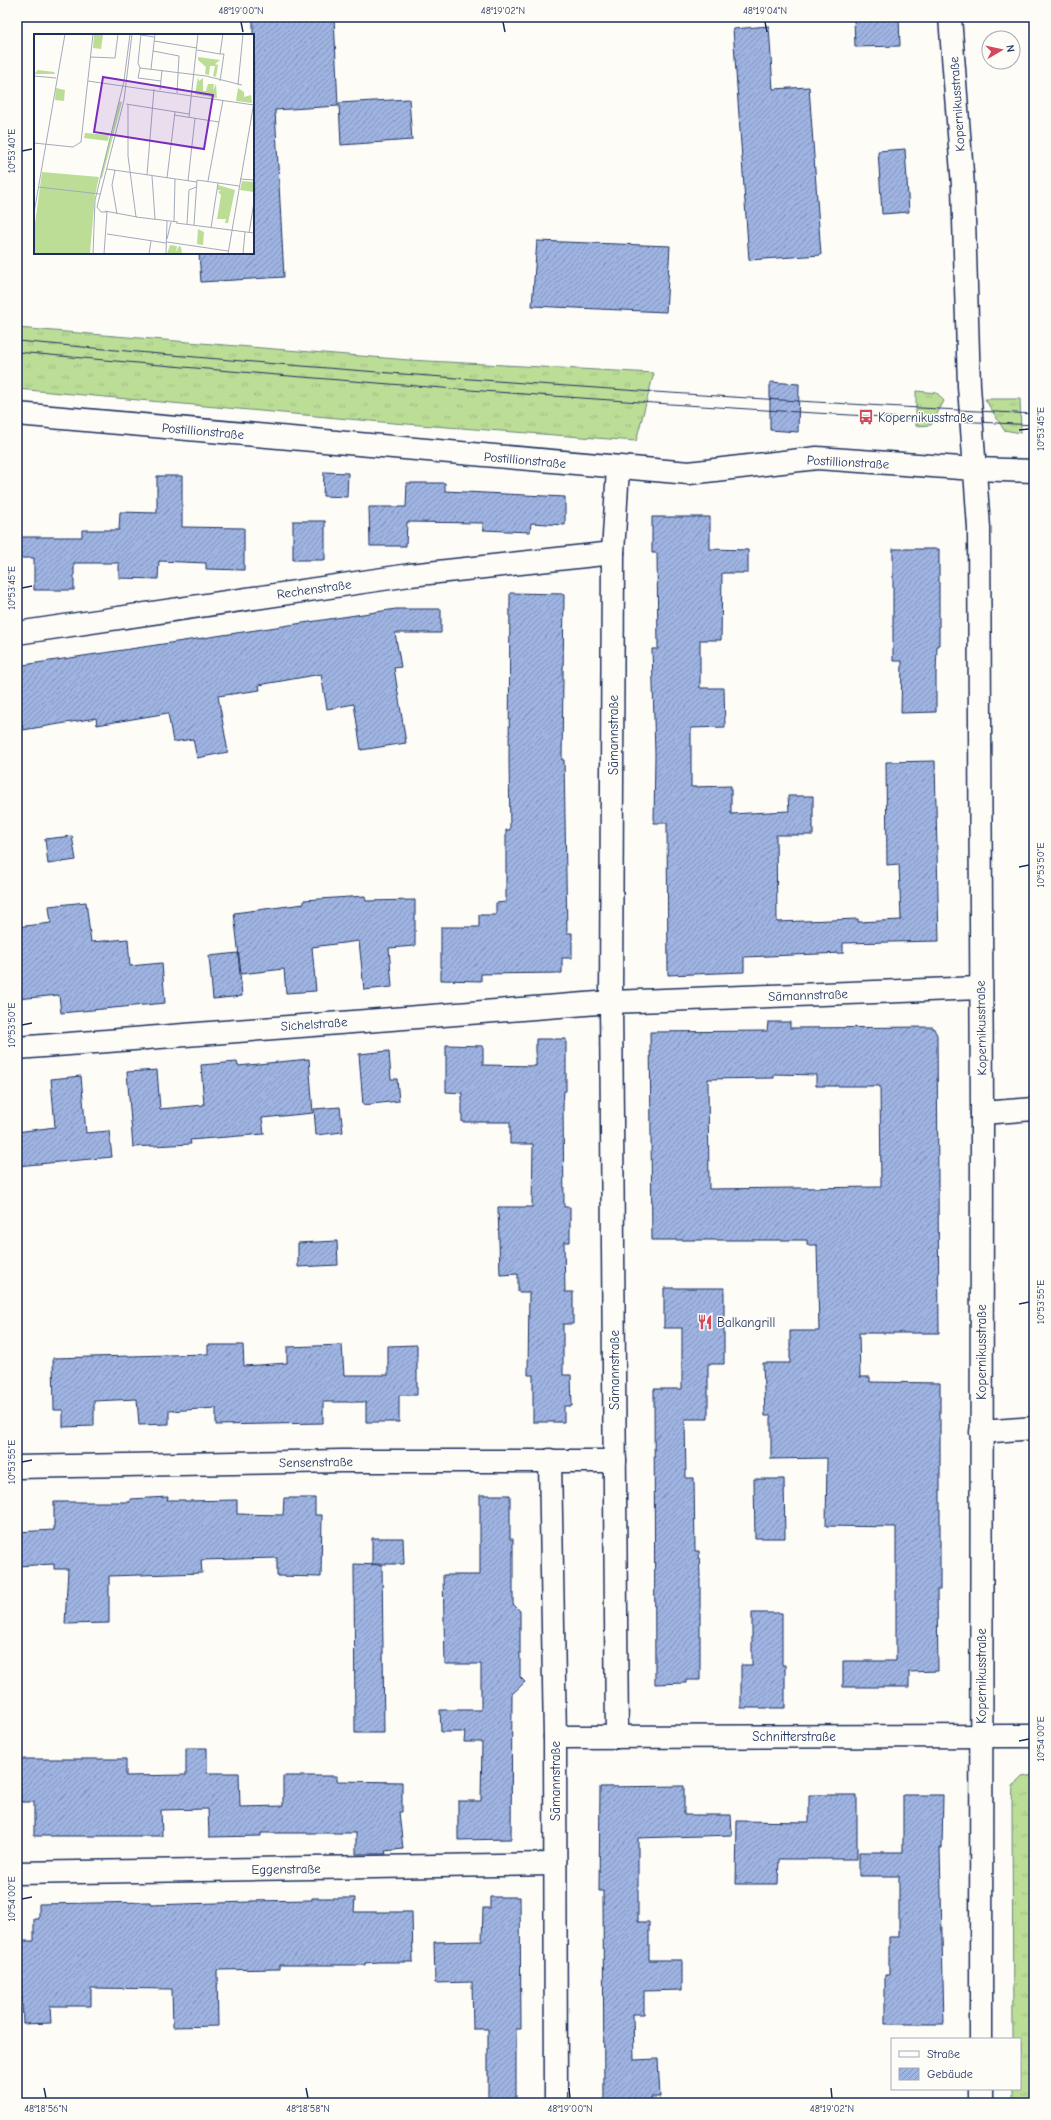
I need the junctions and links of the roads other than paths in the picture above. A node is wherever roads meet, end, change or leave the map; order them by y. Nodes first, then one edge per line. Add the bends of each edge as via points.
1 (950, 17) edge
2 (17, 414) edge
3 (618, 468) junction
4 (974, 469) junction
5 (1034, 471) edge
6 (613, 552) junction
7 (17, 633) edge
8 (980, 988) junction
9 (611, 1002) junction
10 (17, 1048) edge
11 (1034, 1109) edge
12 (982, 1113) junction
13 (1034, 1428) edge
14 (981, 1432) junction
15 (550, 1460) junction
16 (615, 1460) junction
17 (17, 1467) edge
18 (981, 1736) junction
19 (1034, 1736) edge
20 (555, 1737) junction
21 (617, 1737) junction
22 (555, 1864) junction
23 (17, 1873) edge
24 (981, 2038) edge
25 (981, 2090) edge
26 (556, 2103) edge
27 (981, 2103) edge

1 - 4 street, Kopernikusstraße via 965,222
2 - 3 street, Postillionstraße
3 - 4 street, Postillionstraße via 689,473 817,458
3 - 6 street, Sämannstraße
4 - 5 street, Postillionstraße
4 - 8 street, Kopernikusstraße via 979,528
6 - 7 street, Rechenstraße via 410,575
6 - 9 street, Sämannstraße
8 - 9 street, Sämannstraße
8 - 12 street, Kopernikusstraße
9 - 10 street, Sichelstraße
9 - 16 street, Sämannstraße
11 - 12 street
12 - 14 street, Kopernikusstraße
13 - 14 street
14 - 18 street, Kopernikusstraße
15 - 16 street, Sensenstraße
15 - 17 street, Sensenstraße
15 - 20 street, Sämannstraße
16 - 21 street, Sämannstraße
18 - 19 street, Schnitterstraße
18 - 21 street, Schnitterstraße
18 - 24 street, Kopernikusstraße
20 - 21 street, Schnitterstraße
20 - 22 street, Sämannstraße
22 - 23 street, Eggenstraße
22 - 26 street, Sämannstraße
25 - 27 street

